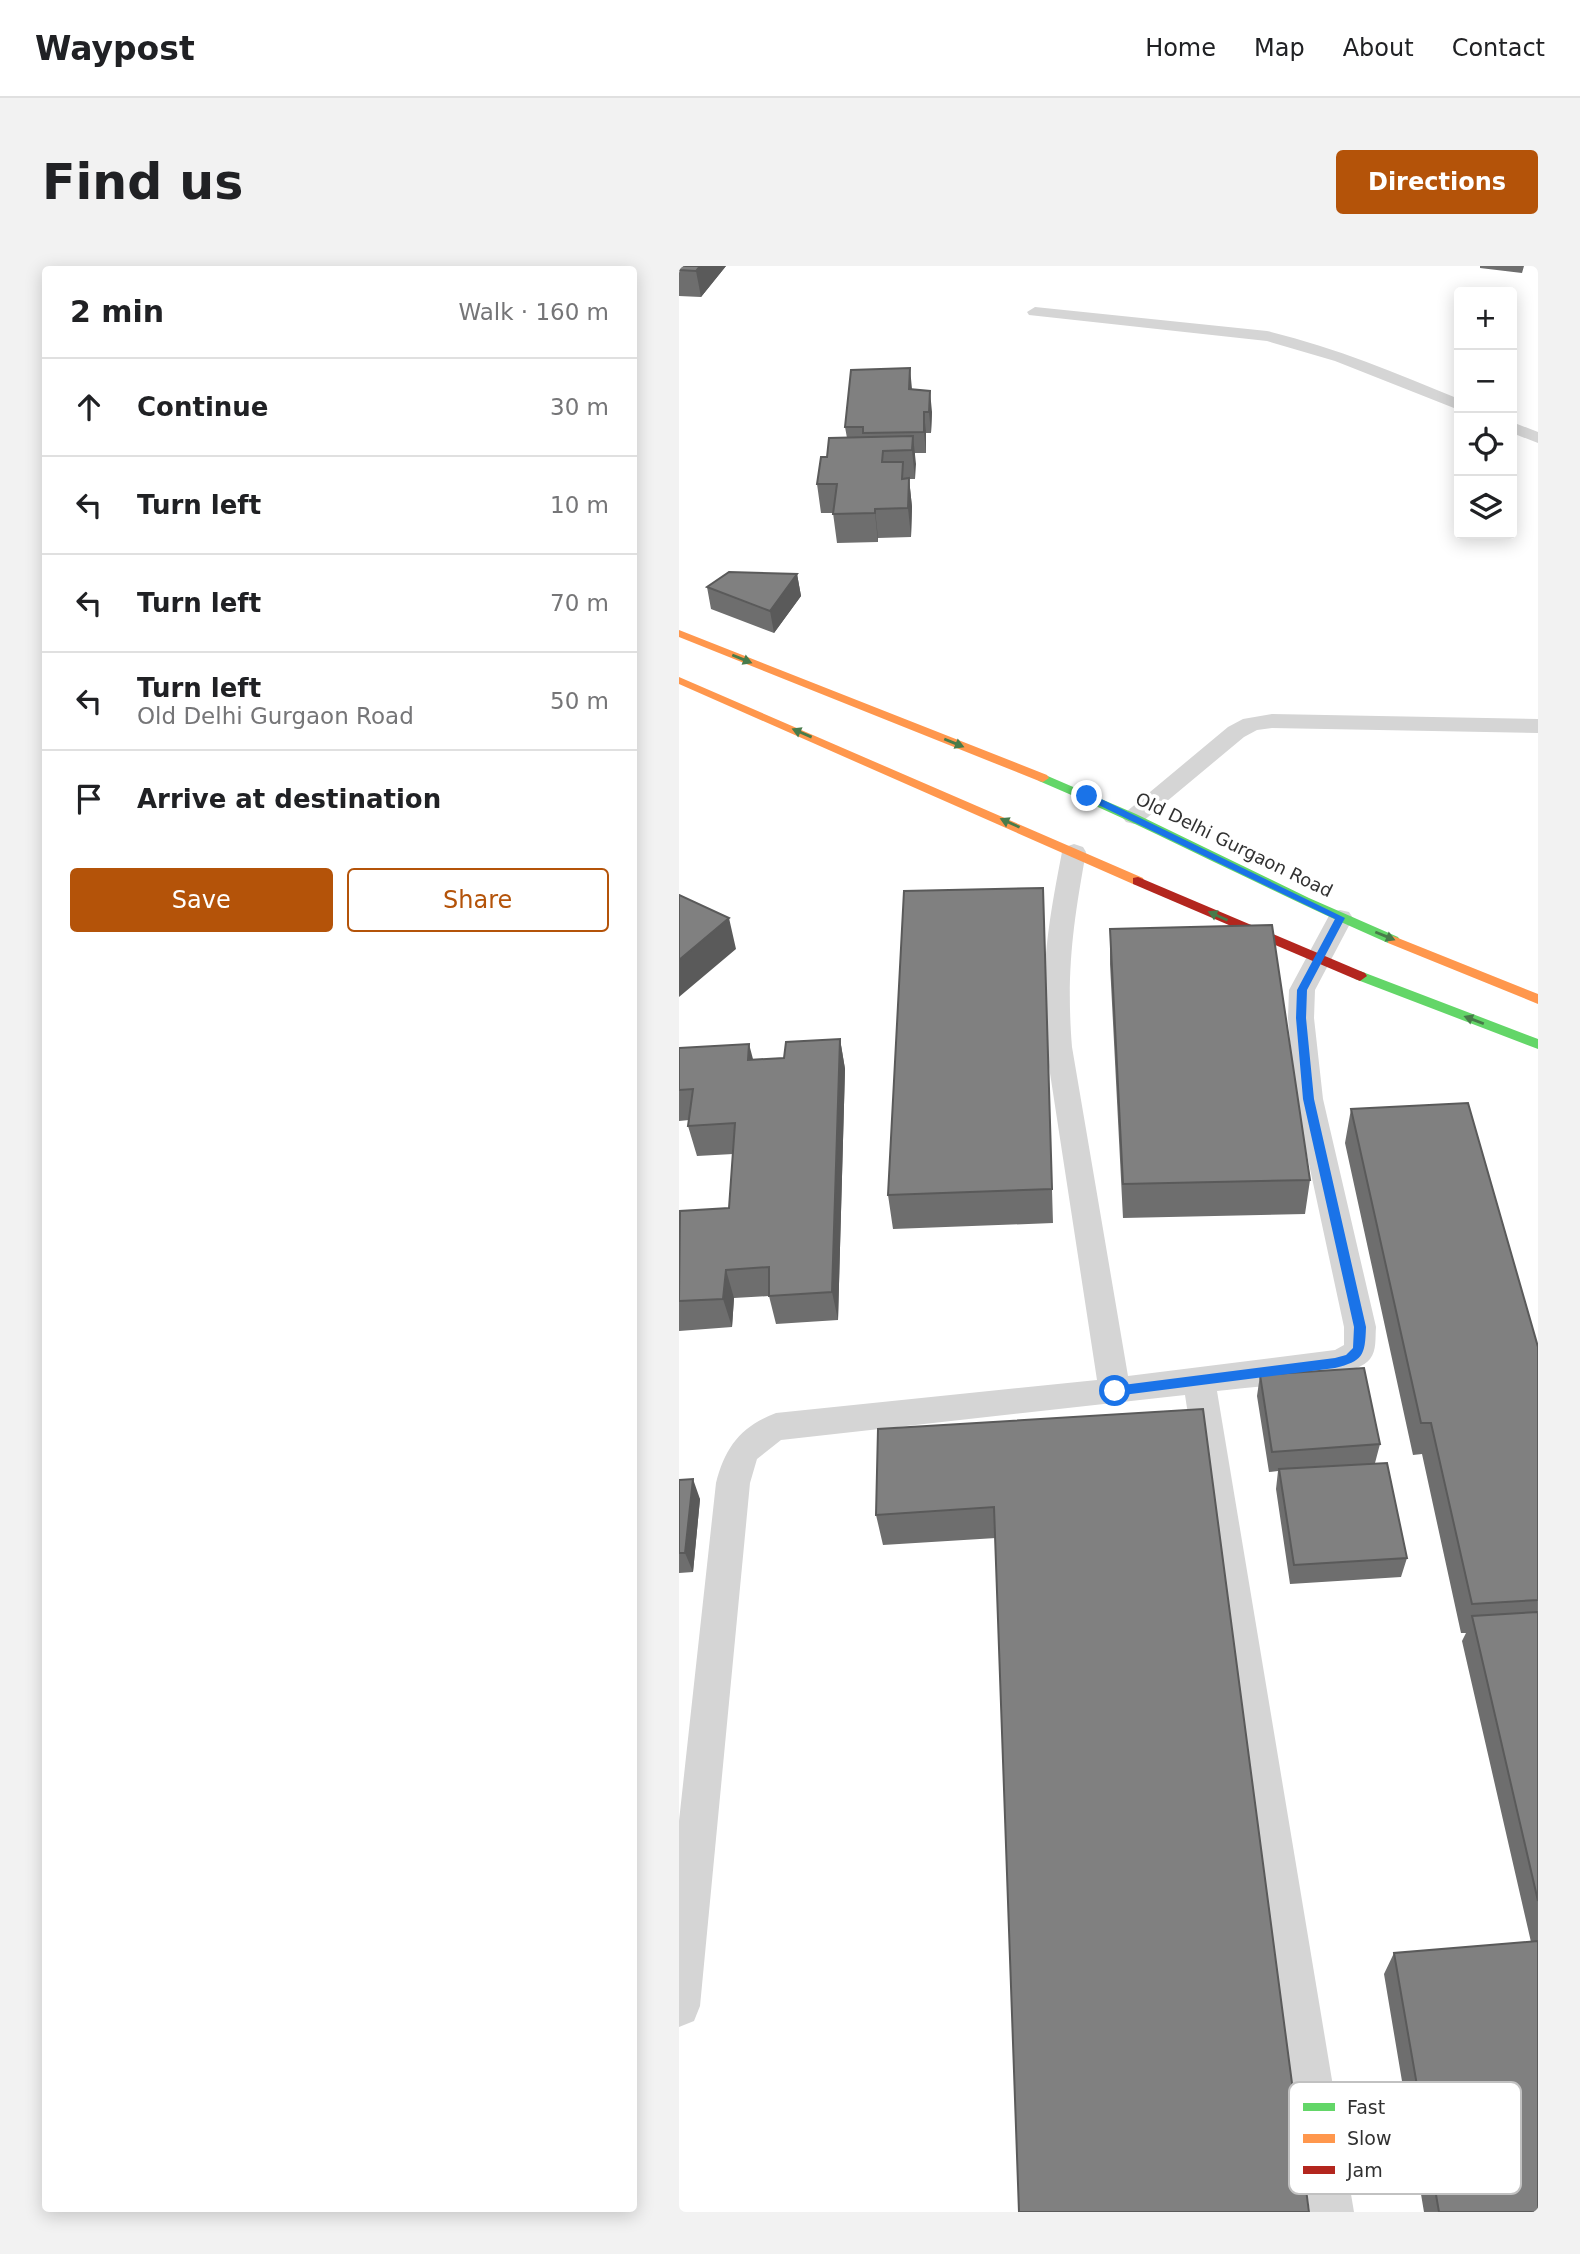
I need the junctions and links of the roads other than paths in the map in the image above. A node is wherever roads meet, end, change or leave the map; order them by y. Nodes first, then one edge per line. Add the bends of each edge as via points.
1 (1035, 312) dead end
2 (1454, 403) edge
3 (1517, 429) edge
4 (1538, 438) edge
5 (679, 633) edge
6 (679, 680) edge
7 (1538, 726) edge
8 (1134, 817) junction
9 (1075, 852) junction
10 (1340, 918) junction
11 (1316, 959) junction
12 (1538, 999) edge
13 (1538, 1044) edge
14 (1199, 1380) junction
15 (1115, 1391) junction
16 (679, 2006) edge
17 (1311, 2082) edge
18 (1329, 2194) edge
19 (1332, 2212) edge

1 - 2 lane via 1267,336 1336,355
3 - 4 lane
5 -> 8 main road, Old Delhi Gurgaon Road
9 -> 6 main road
7 - 8 lane via 1251,724
8 - 10 main road, Old Delhi Gurgaon Road
11 -> 9 main road
9 - 15 lane via 1055,965 1056,1007
10 - 11 lane
10 -> 12 main road, Old Delhi Gurgaon Road
13 -> 11 main road
11 - 14 lane via 1301,999 1309,1099 1360,1327 1359,1350 1350,1359 1335,1363
14 - 15 lane
14 - 17 lane
15 - 16 lane via 776,1427 753,1439 739,1457
18 - 19 lane

